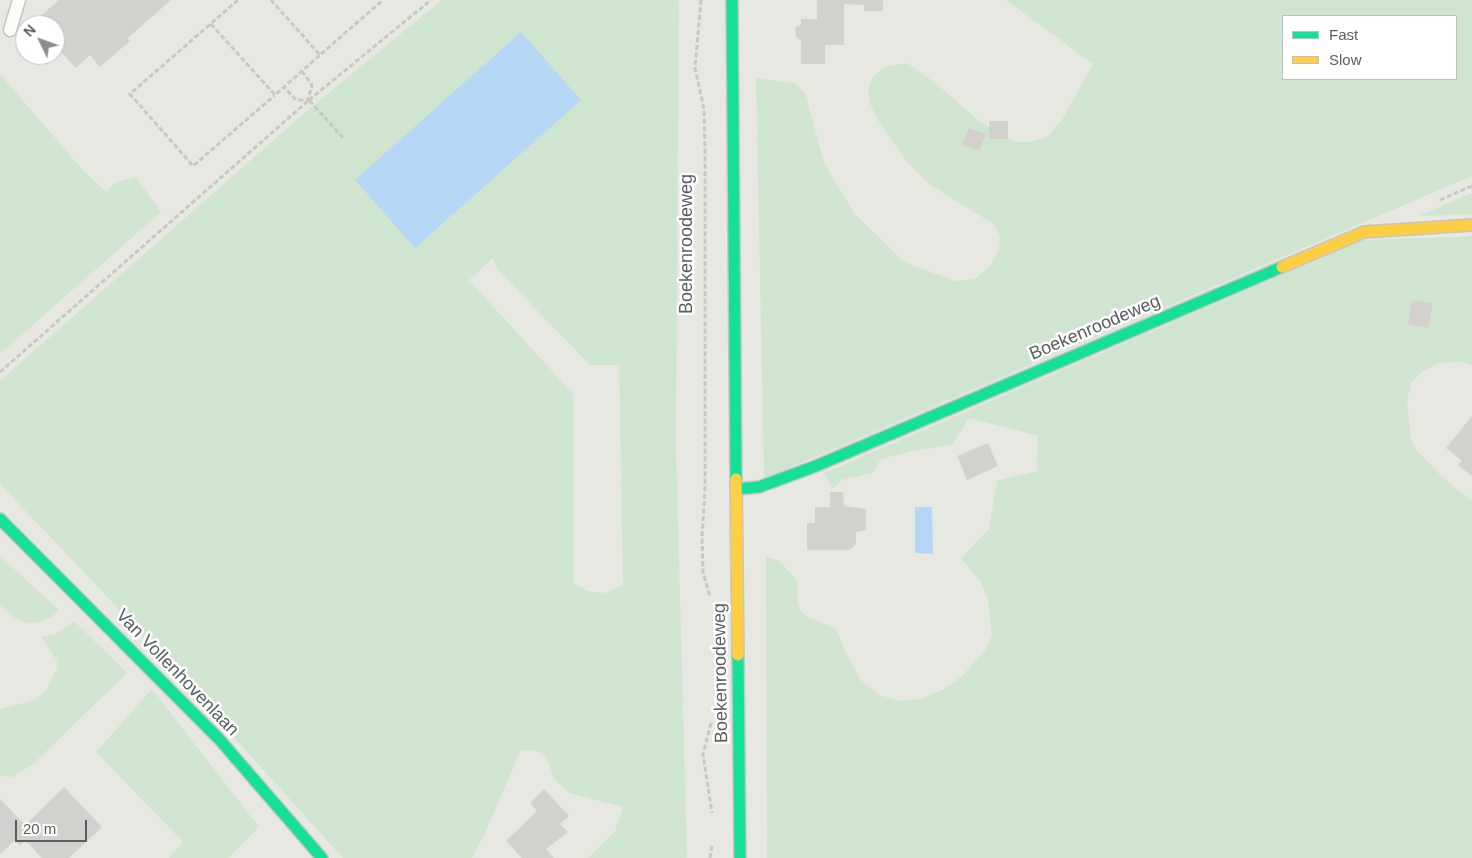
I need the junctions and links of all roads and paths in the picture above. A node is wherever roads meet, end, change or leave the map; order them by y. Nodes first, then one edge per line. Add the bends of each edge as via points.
1 (19, 0) edge
2 (238, 0) edge
3 (271, 0) edge
4 (384, 0) edge
5 (431, 0) edge
6 (701, 0) edge
7 (732, 0) edge
8 (211, 24) junction
9 (10, 30) dead end
10 (320, 55) junction
11 (302, 71) junction
12 (284, 87) junction
13 (275, 95) junction
14 (308, 100) junction
15 (344, 139) dead end
16 (1472, 225) edge
17 (0, 372) edge
18 (737, 488) junction
19 (0, 519) edge
20 (711, 598) dead end
21 (713, 716) dead end
22 (713, 821) dead end
23 (713, 842) dead end
24 (322, 858) edge
25 (710, 858) edge
26 (740, 858) edge

1 - 9 lane
2 - 8 path
3 - 10 path
4 - 10 path
5 - 14 path
6 - 20 path, Boekenroodeweg via 695,68 704,119 706,490 702,537 703,572
7 - 18 street, Boekenroodeweg
8 - 13 path
8 - 13 path via 130,94 193,166
10 - 11 path
11 - 12 path
11 - 14 path via 312,86
12 - 13 path
12 - 14 path via 296,100
14 - 15 path
14 - 17 path
16 - 18 street, Boekenroodeweg via 1364,232 816,466 759,487
18 - 26 street, Boekenroodeweg
19 - 24 street, Van Vollenhovenlaan via 219,739
21 - 22 path via 703,754
23 - 25 path

